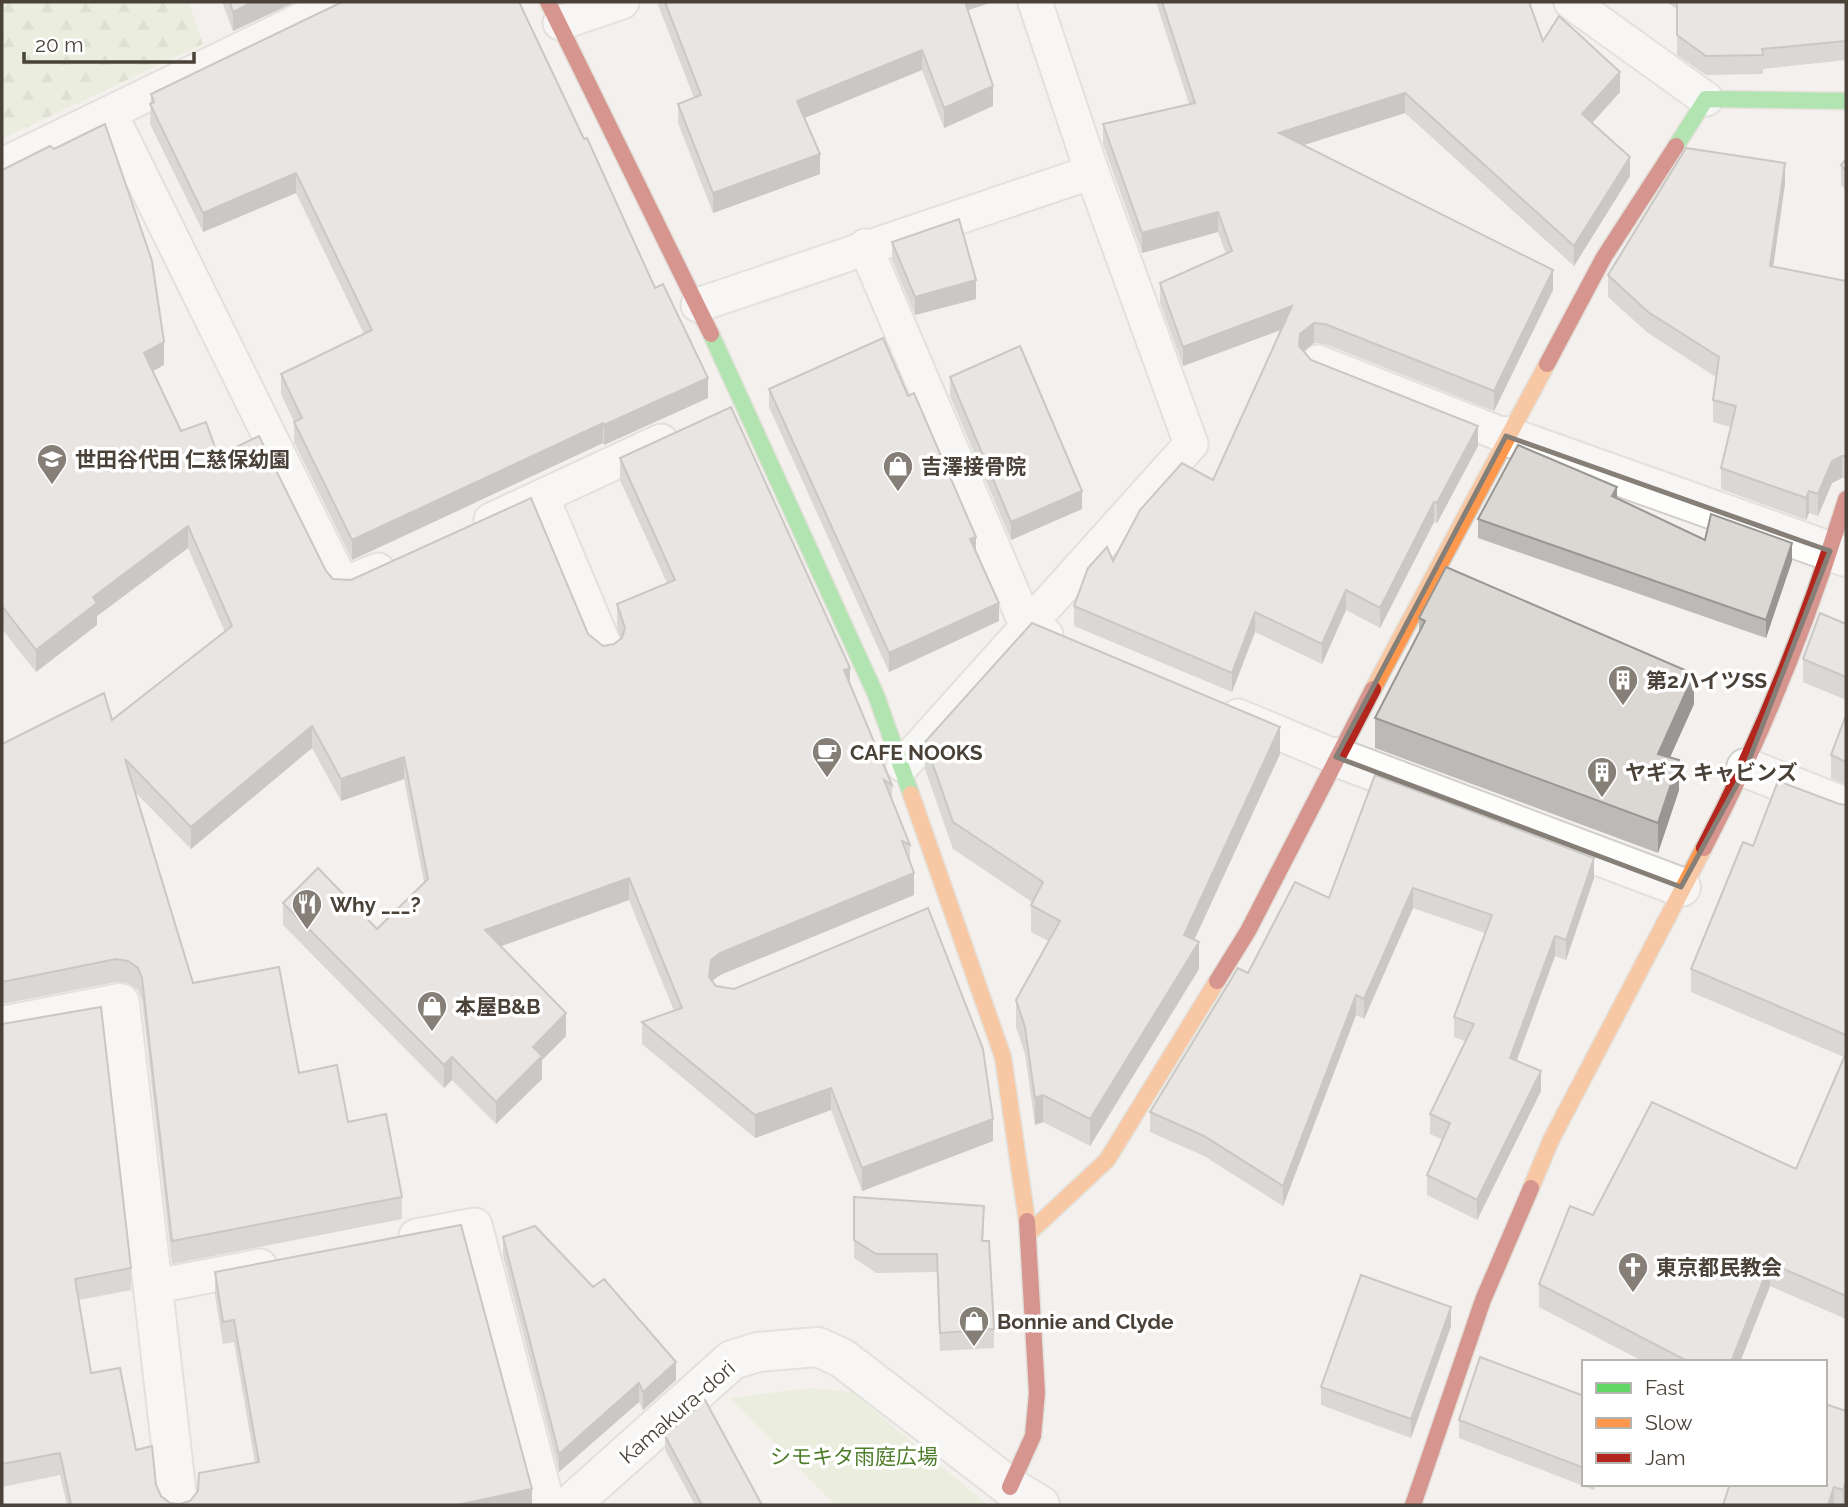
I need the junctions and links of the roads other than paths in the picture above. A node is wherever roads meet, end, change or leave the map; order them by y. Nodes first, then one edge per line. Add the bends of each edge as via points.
1 (338, 2) edge
2 (622, 2) edge
3 (1035, 2) edge
4 (1571, 2) edge
5 (554, 12) edge
6 (1706, 99) junction
7 (1846, 101) edge
8 (110, 113) junction
9 (2, 165) edge
10 (1092, 172) junction
11 (865, 246) junction
12 (698, 305) junction
13 (1318, 362) edge
14 (718, 414) junction
15 (1506, 436) junction
16 (542, 497) junction
17 (1846, 499) edge
18 (468, 530) edge
19 (1838, 554) edge
20 (405, 558) edge
21 (1027, 627) junction
22 (606, 649) edge
23 (1079, 649) edge
24 (1207, 703) edge
25 (1336, 757) junction
26 (903, 765) junction
27 (1746, 768) junction
28 (1846, 807) edge
29 (1681, 887) junction
30 (2, 1026) edge
31 (1028, 1233) junction
32 (381, 1243) edge
33 (287, 1261) edge
34 (152, 1287) junction
35 (1025, 1496) edge
36 (178, 1505) edge
37 (551, 1505) edge
38 (570, 1505) edge
39 (1413, 1505) edge

1 - 8 lane
2 - 5 lane
3 - 10 lane
4 - 6 lane
5 - 12 street
6 - 7 street
6 - 15 street via 1604,257
8 - 9 lane
8 - 20 lane via 343,585
10 - 11 lane
10 - 21 lane via 1191,444
11 - 12 lane
11 - 21 lane
12 - 14 street
13 - 15 lane
14 - 16 lane
14 - 26 street via 876,695
15 - 19 street
15 - 25 street
16 - 18 lane
16 - 22 lane
17 - 19 street
19 - 27 street
21 - 23 lane
21 - 26 lane
24 - 25 lane
25 - 29 street
25 - 31 street via 1248,931 1107,1160
26 - 31 street via 937,906 1003,1057
27 - 28 street
27 - 29 street
29 - 39 street via 1551,1140 1483,1300
30 - 34 street via 120,1003
31 - 35 street via 1036,1404
32 - 37 lane via 475,1225 545,1498
33 - 34 lane
34 - 36 street
35 - 38 street, Kamakura-dori via 842,1358 818,1348 758,1352 732,1360

